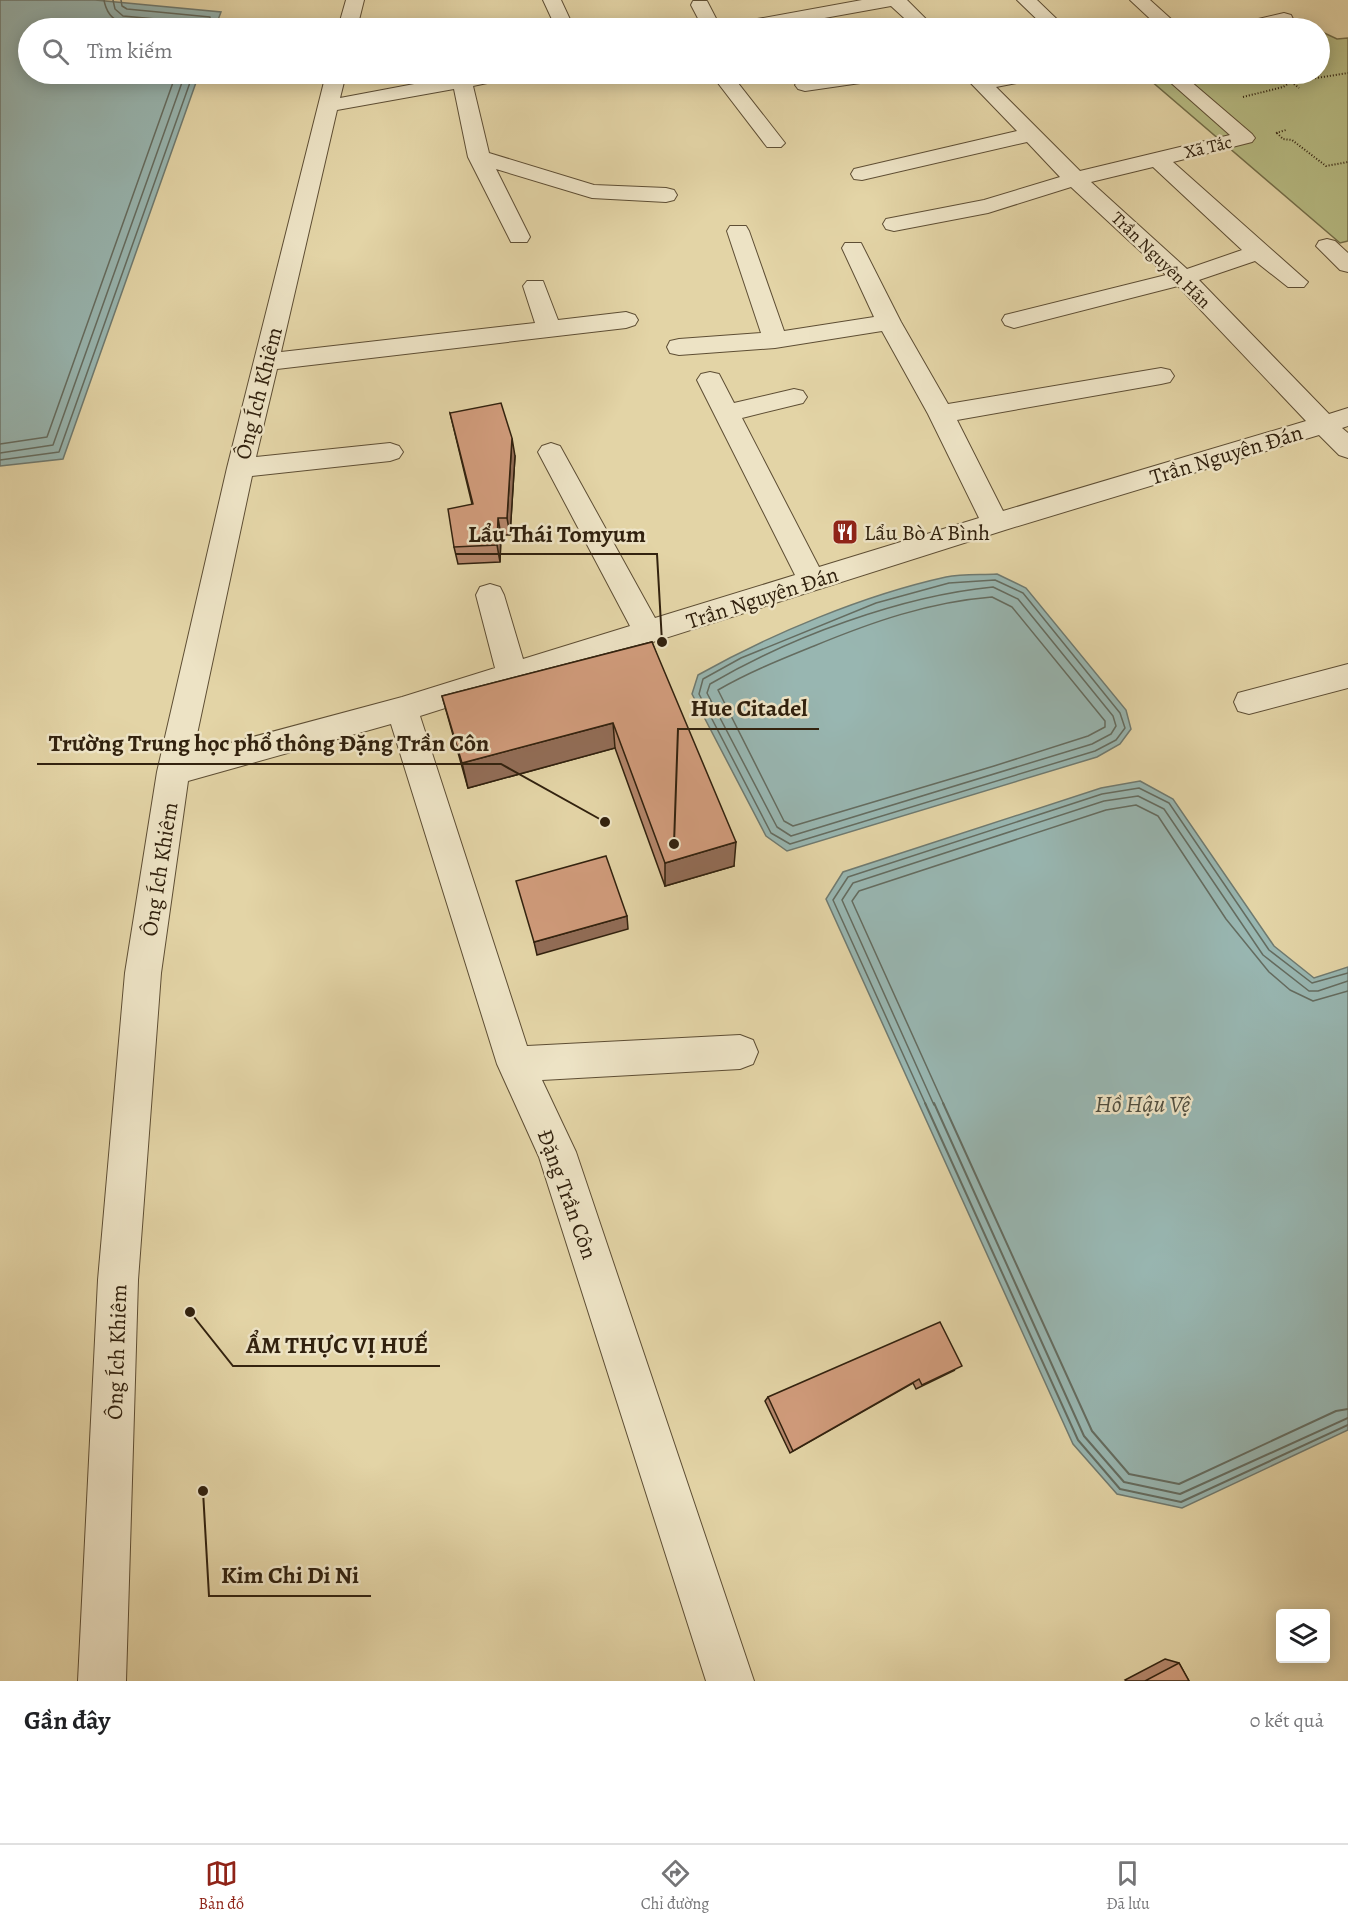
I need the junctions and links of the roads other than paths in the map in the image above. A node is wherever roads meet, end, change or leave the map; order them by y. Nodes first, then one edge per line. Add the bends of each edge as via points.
1 (355, 0) edge
2 (552, 0) edge
3 (894, 0) edge
4 (1026, 0) edge
5 (1138, 0) edge
6 (700, 5) dead end
7 (1268, 6) dead end
8 (350, 18) edge
9 (560, 18) edge
10 (707, 18) edge
11 (796, 18) edge
12 (914, 18) edge
13 (1045, 18) edge
14 (1160, 18) edge
15 (1283, 18) edge
16 (334, 84) edge
17 (441, 84) edge
18 (473, 84) edge
19 (730, 84) edge
20 (812, 84) edge
21 (983, 84) edge
22 (1183, 84) edge
23 (805, 85) dead end
24 (328, 106) junction
25 (1032, 135) junction
26 (774, 143) dead end
27 (479, 157) junction
28 (1157, 159) junction
29 (861, 174) dead end
30 (1075, 179) junction
31 (666, 195) dead end
32 (894, 224) dead end
33 (738, 231) dead end
34 (519, 237) dead end
35 (1327, 246) dead end
36 (853, 248) dead end
37 (1258, 252) junction
38 (1348, 265) edge
39 (1183, 278) junction
40 (1296, 282) dead end
41 (535, 286) dead end
42 (626, 320) dead end
43 (1014, 320) dead end
44 (889, 322) junction
45 (549, 329) junction
46 (775, 340) junction
47 (679, 347) dead end
48 (265, 362) junction
49 (1161, 376) dead end
50 (710, 380) dead end
51 (794, 397) dead end
52 (726, 413) junction
53 (941, 414) junction
54 (1337, 420) edge
55 (1348, 449) edge
56 (390, 452) dead end
57 (551, 452) dead end
58 (240, 468) junction
59 (995, 523) junction
60 (812, 581) junction
61 (490, 595) dead end
62 (648, 633) junction
63 (512, 674) junction
64 (1348, 676) edge
65 (1249, 702) dead end
66 (402, 709) junction
67 (173, 772) junction
68 (740, 1053) dead end
69 (515, 1064) junction
70 (102, 1681) edge
71 (730, 1681) edge

1 - 8 street
2 - 9 street
3 - 11 street
3 - 12 street
4 - 13 street
5 - 14 street
6 - 10 street
7 - 15 street
16 - 24 street, Ông Ích Khiêm
17 - 24 street
18 - 27 street
19 - 26 street
20 - 23 street
21 - 25 street, Trần Nguyên Hãn
22 - 28 street, Xã Tắc via 1245,138
24 - 48 street, Ông Ích Khiêm
25 - 29 street
25 - 30 street, Trần Nguyên Hãn
27 - 31 street via 592,191
27 - 34 street
28 - 30 street, Xã Tắc
28 - 37 street
30 - 32 street, Xã Tắc via 988,206
30 - 39 street, Trần Nguyên Hãn
33 - 46 street
35 - 38 street
36 - 44 street
37 - 39 street
37 - 40 street
39 - 43 street
39 - 54 street, Trần Nguyên Hãn
41 - 45 street
42 - 45 street
44 - 46 street
44 - 53 street
45 - 48 street
46 - 47 street
48 - 58 street, Ông Ích Khiêm
49 - 53 street
50 - 52 street
51 - 52 street
52 - 60 street
53 - 59 street
54 - 55 street, Trần Nguyên Hãn
54 - 59 street, Trần Nguyên Đán
56 - 58 street
57 - 62 street
58 - 67 street, Ông Ích Khiêm
59 - 60 street, Trần Nguyên Đán
60 - 62 street, Trần Nguyên Đán
61 - 63 street
62 - 63 street, Trần Nguyên Đán
63 - 66 street, Trần Nguyên Đán
64 - 65 street
66 - 67 street, Trần Nguyên Đán
66 - 69 street, Đặng Trần Côn
67 - 70 street, Ông Ích Khiêm via 143,973 122,1233
68 - 69 street
69 - 71 street, Đặng Trần Côn via 557,1152

